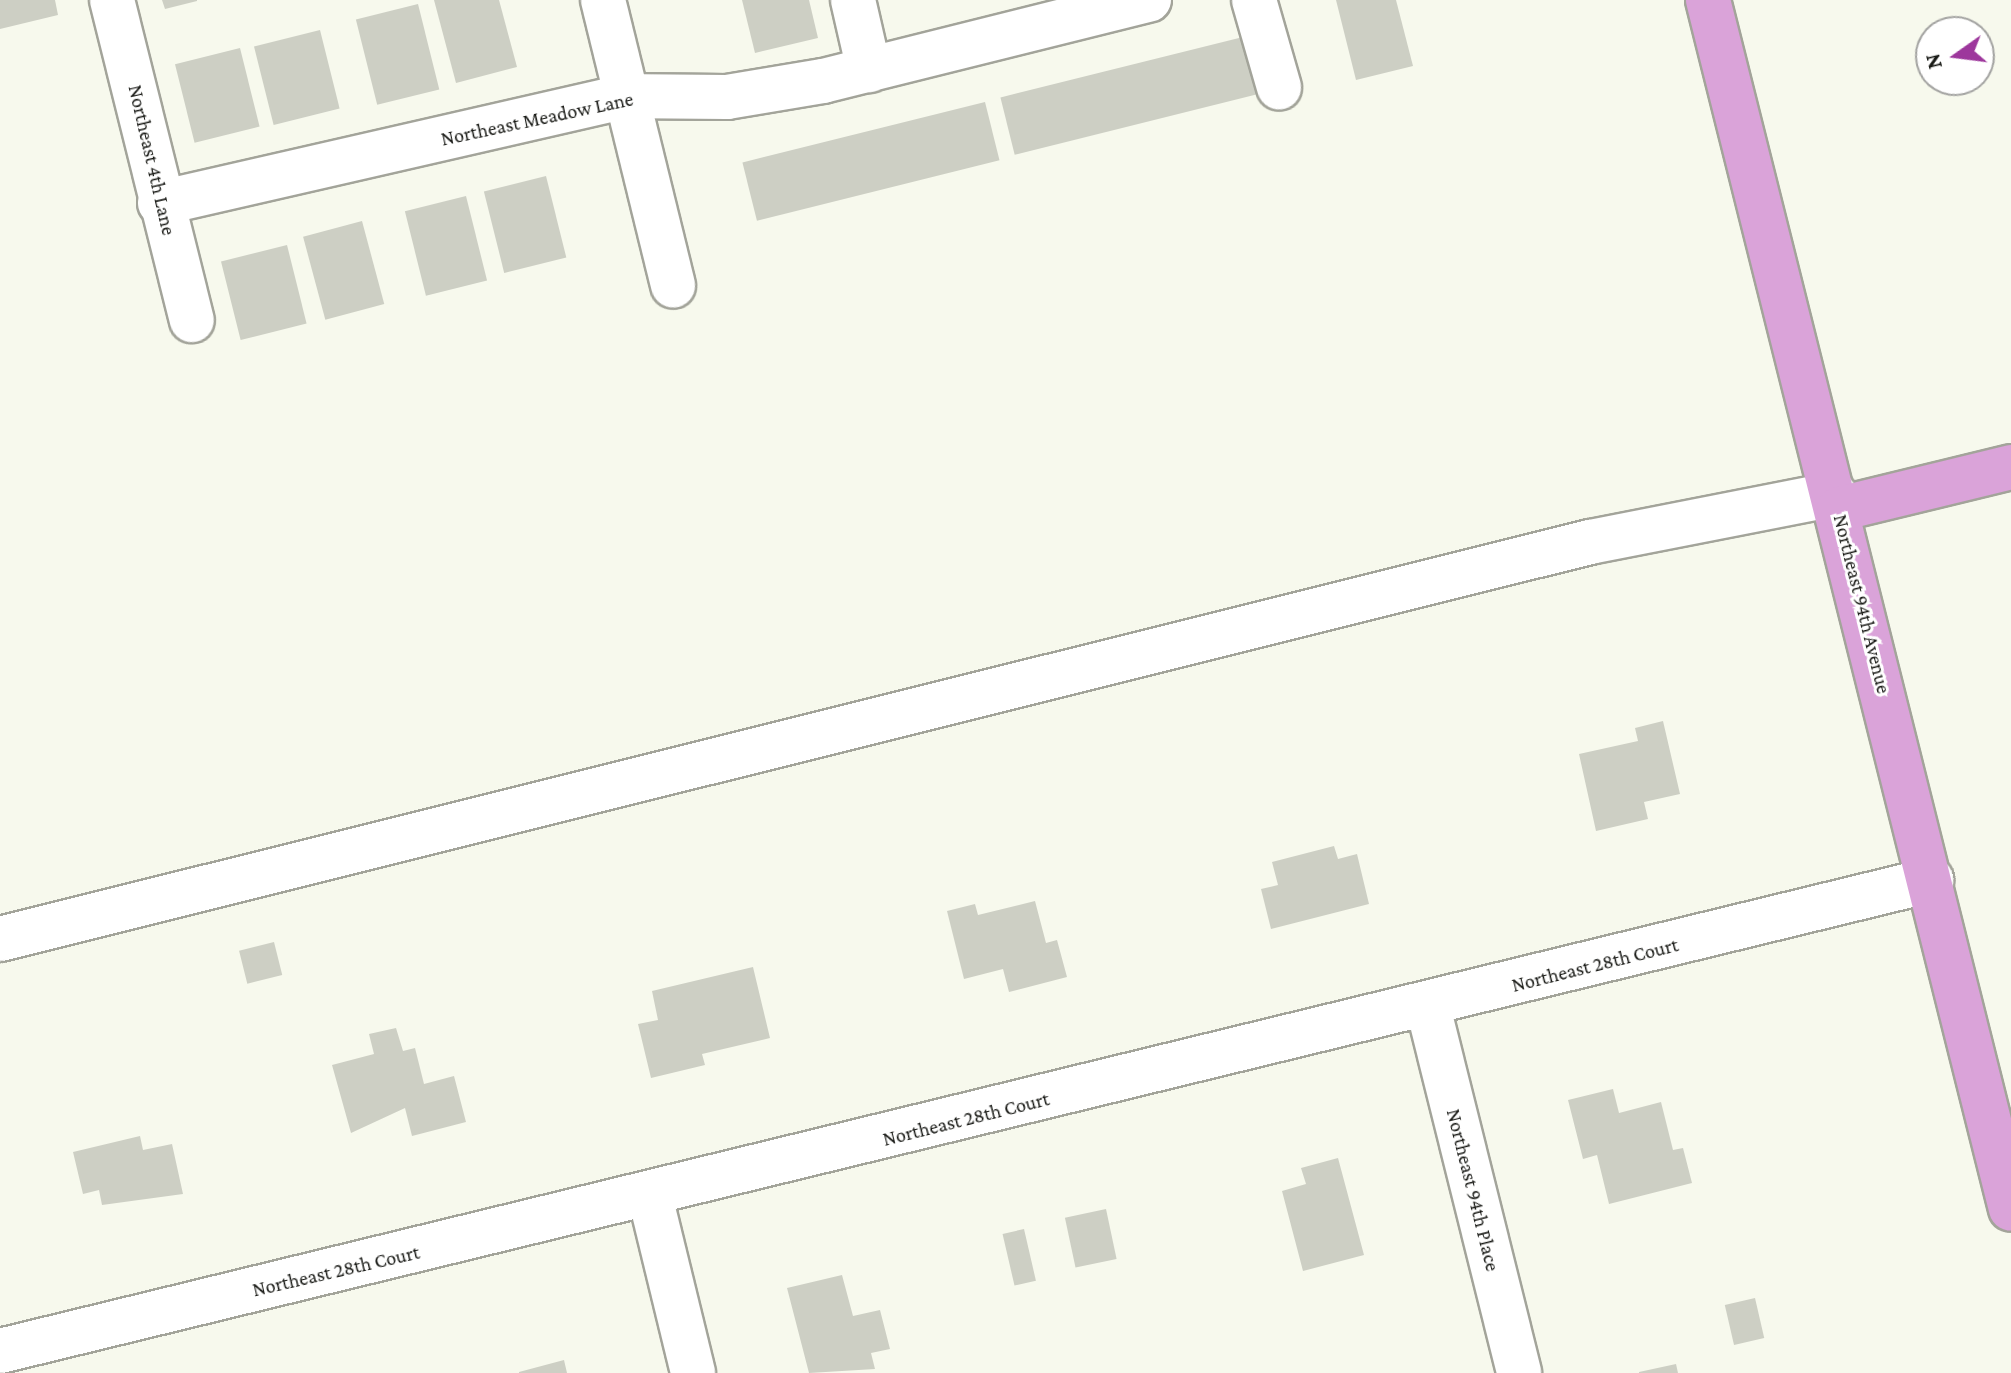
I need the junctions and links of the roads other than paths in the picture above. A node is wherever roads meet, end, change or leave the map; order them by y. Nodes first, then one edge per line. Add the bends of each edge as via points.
1 (112, 0) edge
2 (603, 0) edge
3 (853, 0) edge
4 (1149, 0) edge
5 (1254, 0) edge
6 (1708, 0) edge
7 (869, 70) junction
8 (1279, 87) dead end
9 (629, 96) junction
10 (160, 203) junction
11 (673, 286) dead end
12 (192, 320) dead end
13 (2011, 467) edge
14 (1837, 502) junction
15 (1931, 880) junction
16 (0, 939) edge
17 (1428, 1007) junction
18 (650, 1196) junction
19 (2011, 1209) edge
20 (0, 1351) edge
21 (693, 1373) edge
22 (1519, 1373) edge

1 - 10 street, Northeast 4th Lane
2 - 9 street
3 - 7 street
4 - 7 street, Northeast Meadow Lane
5 - 8 street
6 - 14 main road, Northeast 94th Avenue
7 - 9 street, Northeast Meadow Lane via 727,97
9 - 10 street, Northeast Meadow Lane
9 - 11 street
10 - 12 street, Northeast 4th Lane
13 - 14 main road
14 - 15 main road, Northeast 94th Avenue
14 - 16 street via 1575,546
15 - 17 street, Northeast 28th Court
15 - 19 main road, Northeast 94th Avenue
17 - 18 street, Northeast 28th Court
17 - 22 street, Northeast 94th Place
18 - 20 street, Northeast 28th Court
18 - 21 street

